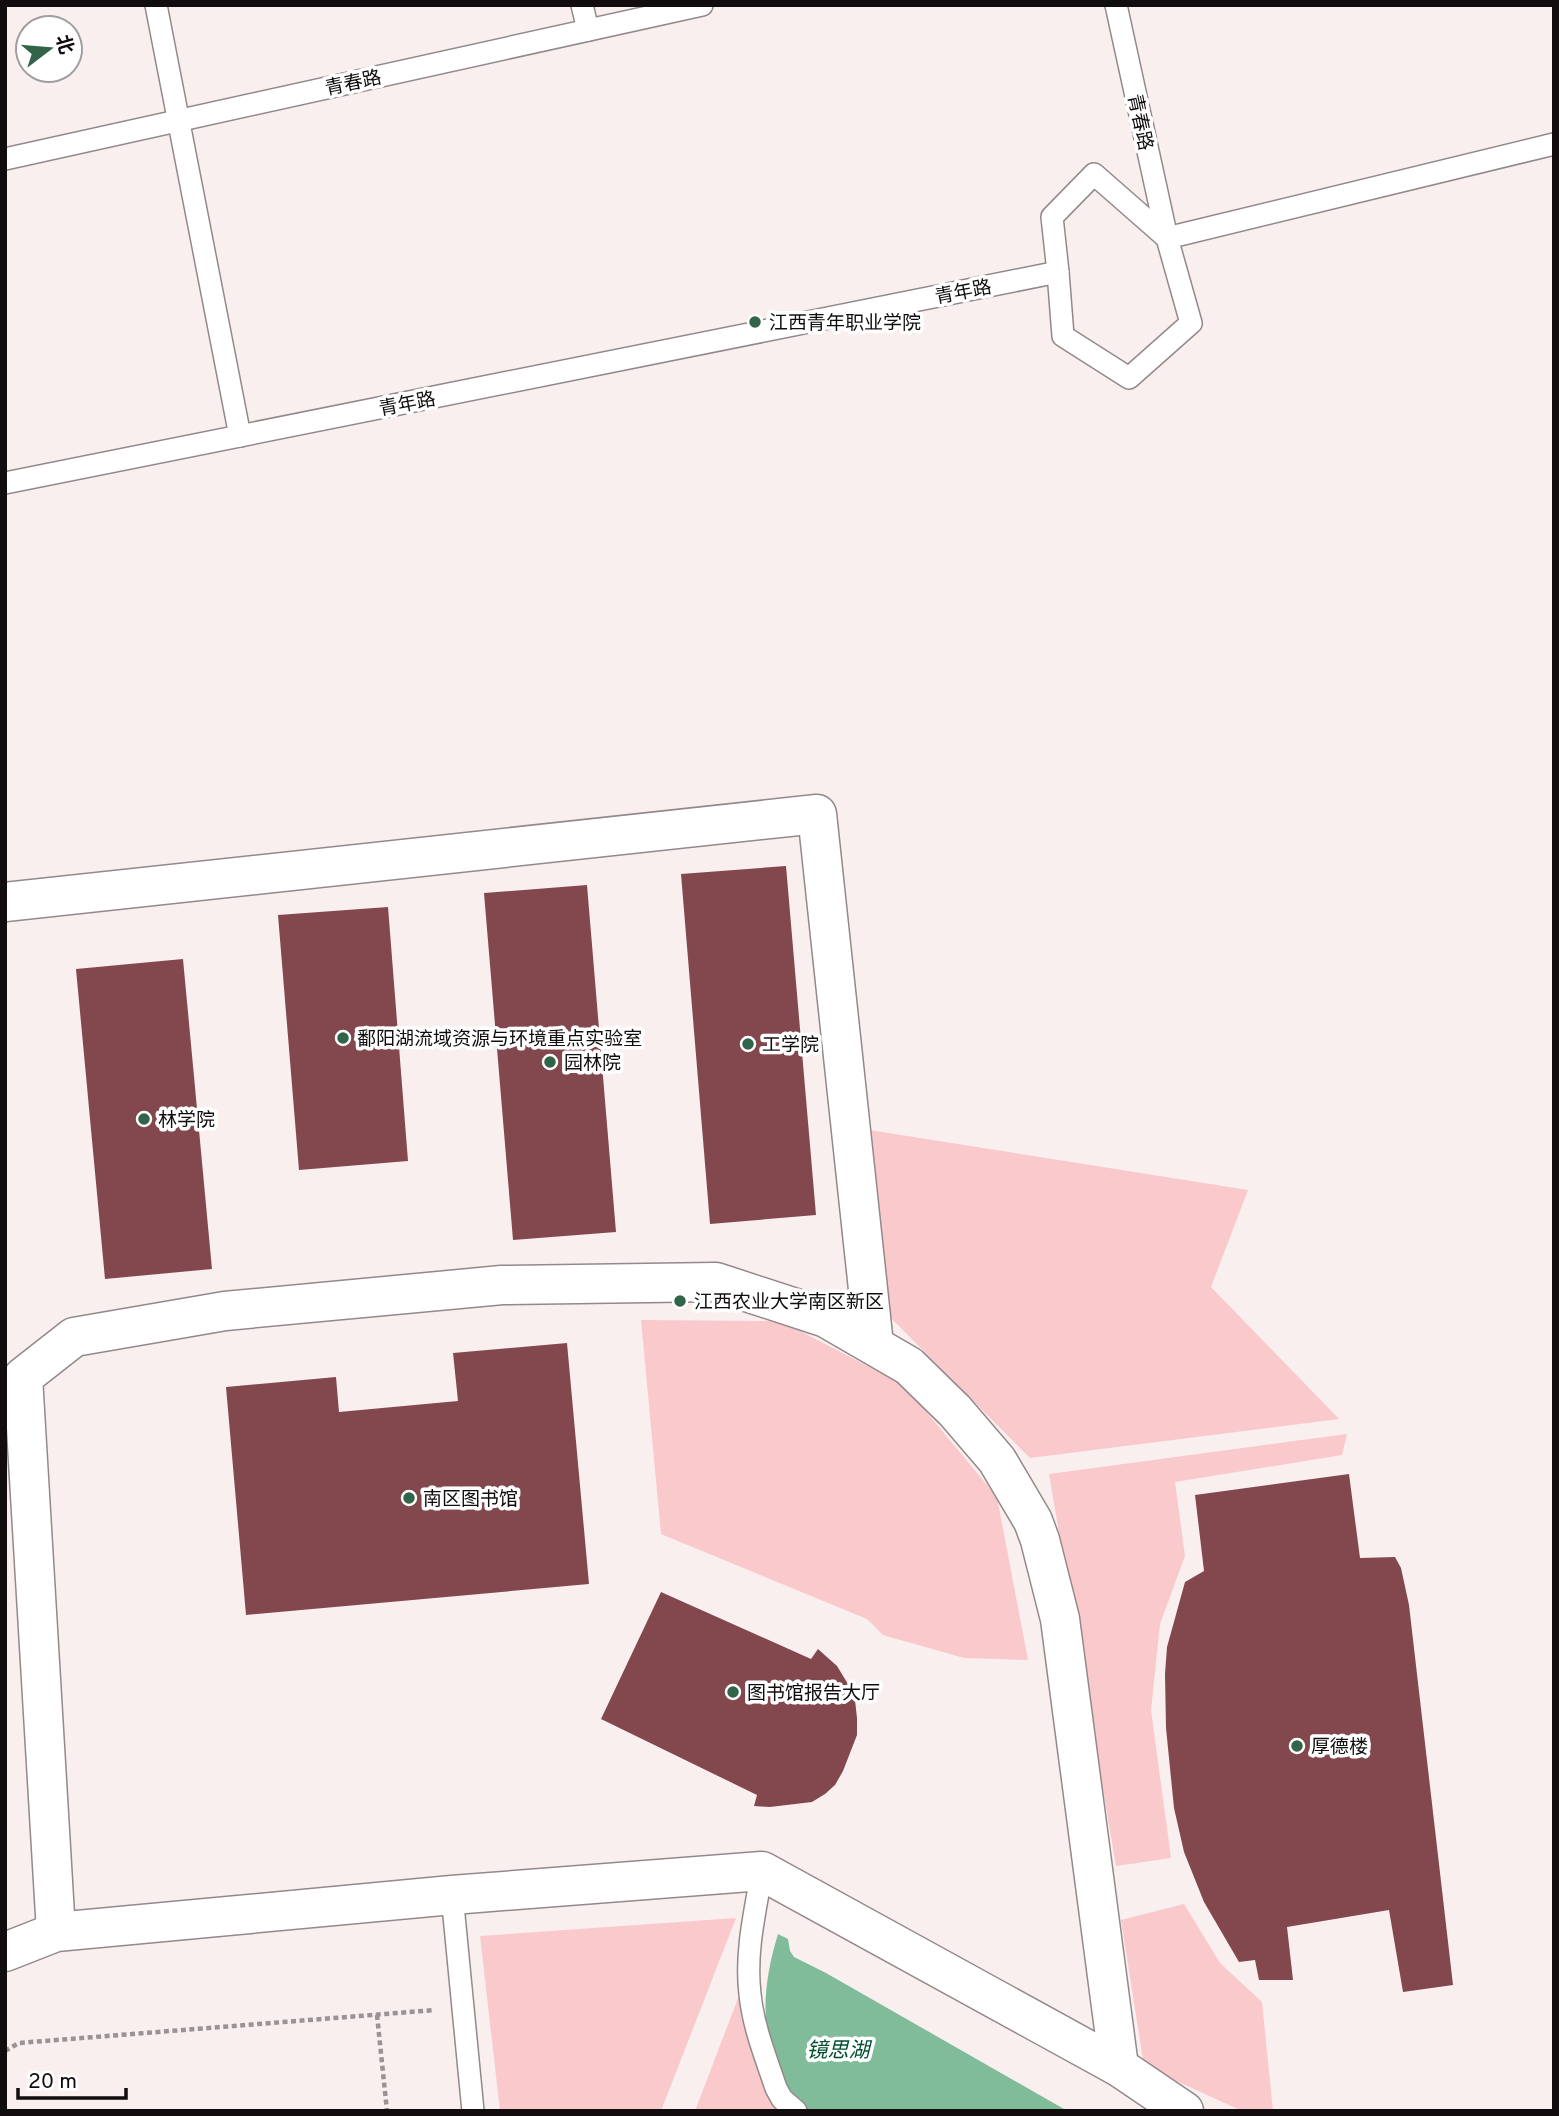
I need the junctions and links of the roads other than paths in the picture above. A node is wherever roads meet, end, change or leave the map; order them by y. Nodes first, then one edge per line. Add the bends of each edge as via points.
1 (156, 5) edge
2 (582, 5) edge
3 (702, 5) edge
4 (1116, 5) edge
5 (588, 30) junction
6 (179, 120) junction
7 (1554, 144) edge
8 (5, 159) edge
9 (1167, 238) junction
10 (1058, 272) junction
11 (240, 436) junction
12 (5, 483) edge
13 (5, 902) edge
14 (874, 1345) junction
15 (14, 1376) edge
16 (762, 1871) junction
17 (452, 1895) junction
18 (57, 1932) junction
19 (5, 1951) edge
20 (1119, 2067) junction
21 (473, 2111) edge
22 (796, 2111) edge
23 (1184, 2111) edge

1 - 6 lane
2 - 5 lane
3 - 5 lane, 青春路
4 - 9 lane, 青春路
5 - 6 lane, 青春路
6 - 8 lane, 青春路
6 - 11 lane
7 - 9 lane
9 - 10 lane via 1094,174 1052,217
9 - 10 lane via 1191,323 1129,378 1063,336
10 - 11 lane, 青年路
11 - 12 lane, 青年路
13 - 14 street via 817,814
14 - 15 street via 826,1318 716,1282 502,1285 225,1311 74,1337
14 - 20 street via 909,1366 979,1437 1020,1497 1040,1539 1060,1619
15 - 18 street
16 - 17 street
16 - 20 street
16 - 22 lane via 749,1948 749,1993 776,2088
17 - 18 street
17 - 21 lane
18 - 19 street
20 - 23 street

